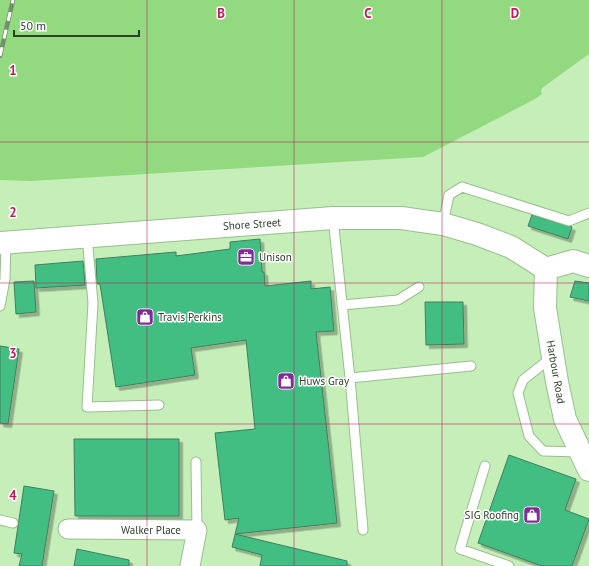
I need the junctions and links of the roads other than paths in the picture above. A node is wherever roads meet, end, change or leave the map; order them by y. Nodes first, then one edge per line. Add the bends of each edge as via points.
1 (589, 213) edge
2 (333, 218) junction
3 (443, 224) junction
4 (87, 236) junction
5 (3, 242) edge
6 (589, 266) edge
7 (546, 269) junction
8 (419, 286) dead end
9 (342, 305) junction
10 (0, 306) edge
11 (553, 356) junction
12 (471, 366) dead end
13 (350, 378) junction
14 (159, 405) dead end
15 (584, 461) edge
16 (196, 462) dead end
17 (486, 466) dead end
18 (0, 520) edge
19 (13, 523) dead end
20 (68, 529) dead end
21 (197, 530) junction
22 (363, 530) dead end
23 (190, 566) edge
24 (509, 566) edge

1 - 3 lane via 569,221 462,187 449,196
2 - 3 street, Shore Street via 401,218
2 - 4 street, Shore Street
2 - 9 lane
3 - 7 street, Shore Street via 511,247
4 - 5 street, Shore Street
4 - 14 lane via 93,303 87,407
5 - 10 lane via 5,279
6 - 7 street via 573,262
7 - 11 street, Harbour Road via 545,308
8 - 9 lane via 398,300
9 - 13 lane
11 - 15 street, Harbour Road via 565,419
11 - 15 lane via 523,380 518,393 529,436 543,451
12 - 13 lane
13 - 22 lane
16 - 21 lane
17 - 24 lane via 460,549
18 - 19 lane
20 - 21 street, Walker Place
21 - 23 street, Walker Place

